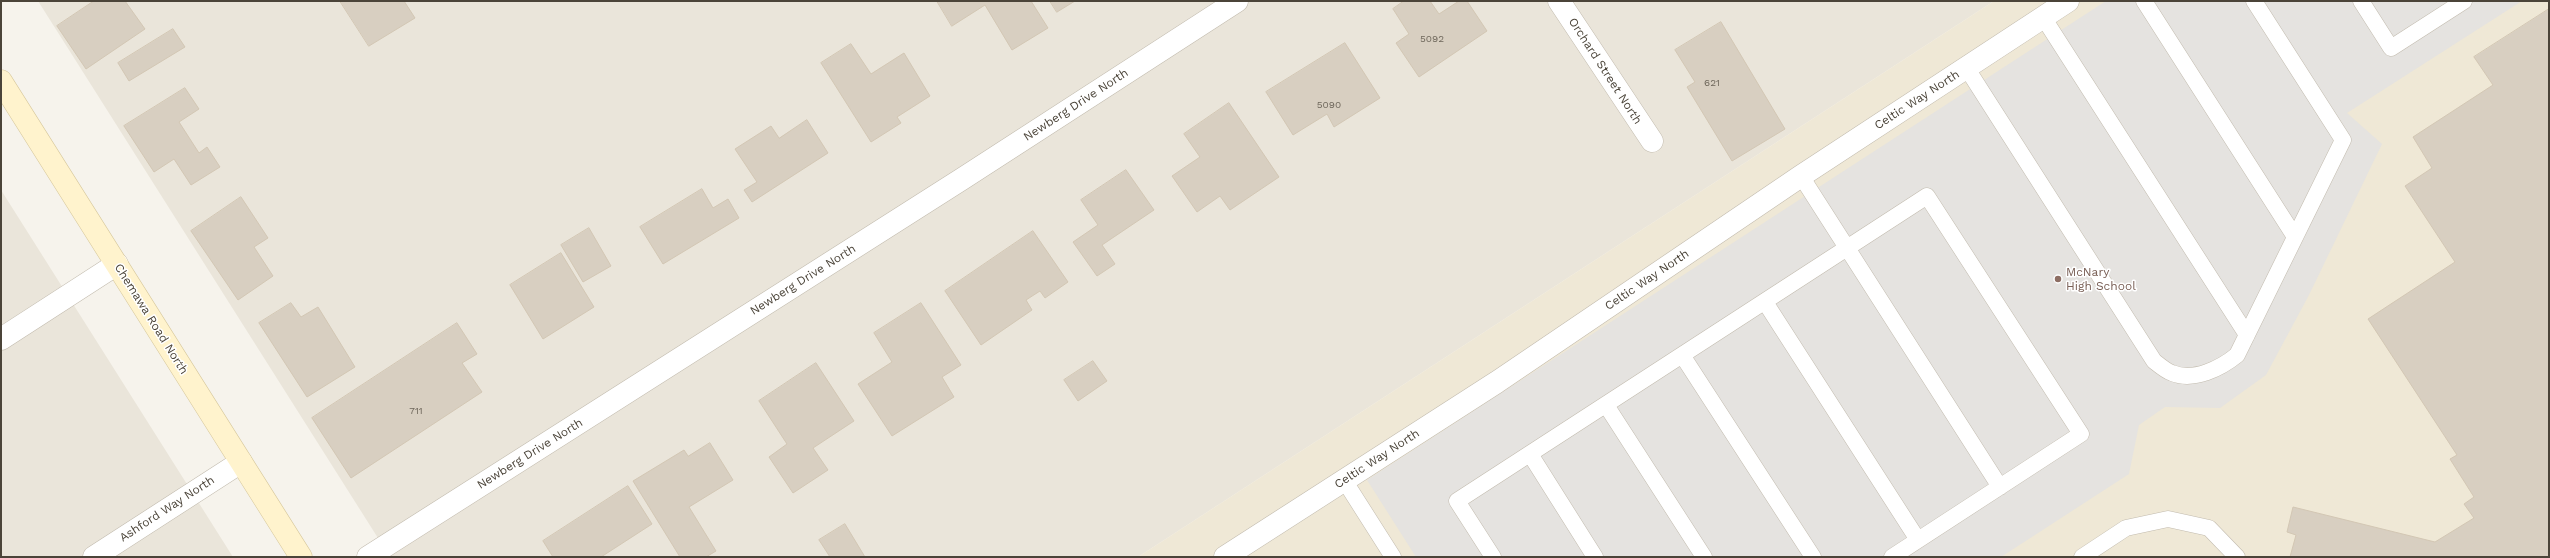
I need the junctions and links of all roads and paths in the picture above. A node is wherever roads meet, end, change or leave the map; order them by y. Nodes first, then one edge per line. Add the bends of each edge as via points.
1 (1237, 1) edge
2 (1559, 1) edge
3 (2068, 1) edge
4 (2144, 1) edge
5 (2254, 1) edge
6 (2361, 1) edge
7 (2464, 1) edge
8 (2043, 17) junction
9 (1966, 68) junction
10 (1, 81) edge
11 (1652, 141) dead end
12 (1801, 176) junction
13 (2295, 237) junction
14 (1848, 248) junction
15 (117, 264) junction
16 (1765, 302) junction
17 (2247, 335) junction
18 (1, 338) edge
19 (1682, 355) junction
20 (1606, 405) junction
21 (1530, 454) junction
22 (241, 462) junction
23 (1344, 480) junction
24 (2000, 487) junction
25 (1918, 540) junction
26 (94, 557) edge
27 (301, 557) edge
28 (368, 557) edge
29 (1225, 557) edge
30 (1393, 557) edge
31 (1493, 557) edge
32 (1595, 557) edge
33 (1704, 557) edge
34 (1813, 557) edge
35 (1892, 557) edge
36 (2082, 557) edge
37 (2237, 557) edge

1 - 28 street, Newberg Drive North
2 - 11 street, Orchard Street North
3 - 8 street, Celtic Way North
4 - 13 lane
5 - 13 lane via 2343,140
6 - 7 lane via 2391,48
8 - 9 street, Celtic Way North
8 - 17 lane
9 - 12 street, Celtic Way North
9 - 17 lane via 2154,361 2173,374 2194,374 2221,368 2237,355
10 - 15 street, Chemawa Road North
12 - 14 lane
12 - 23 street, Celtic Way North via 1497,382
13 - 17 lane
14 - 16 lane
14 - 24 lane
14 - 24 lane via 1928,196 2081,434
15 - 18 street
15 - 22 street, Chemawa Road North
16 - 19 lane
16 - 25 lane
19 - 20 lane
19 - 34 lane
20 - 21 lane
20 - 33 lane
21 - 31 lane via 1457,501
21 - 32 lane
22 - 26 street, Ashford Way North
22 - 27 street, Chemawa Road North
23 - 29 street, Celtic Way North
23 - 30 lane
24 - 25 lane
25 - 35 lane
36 - 37 lane via 2126,528 2168,519 2210,528

